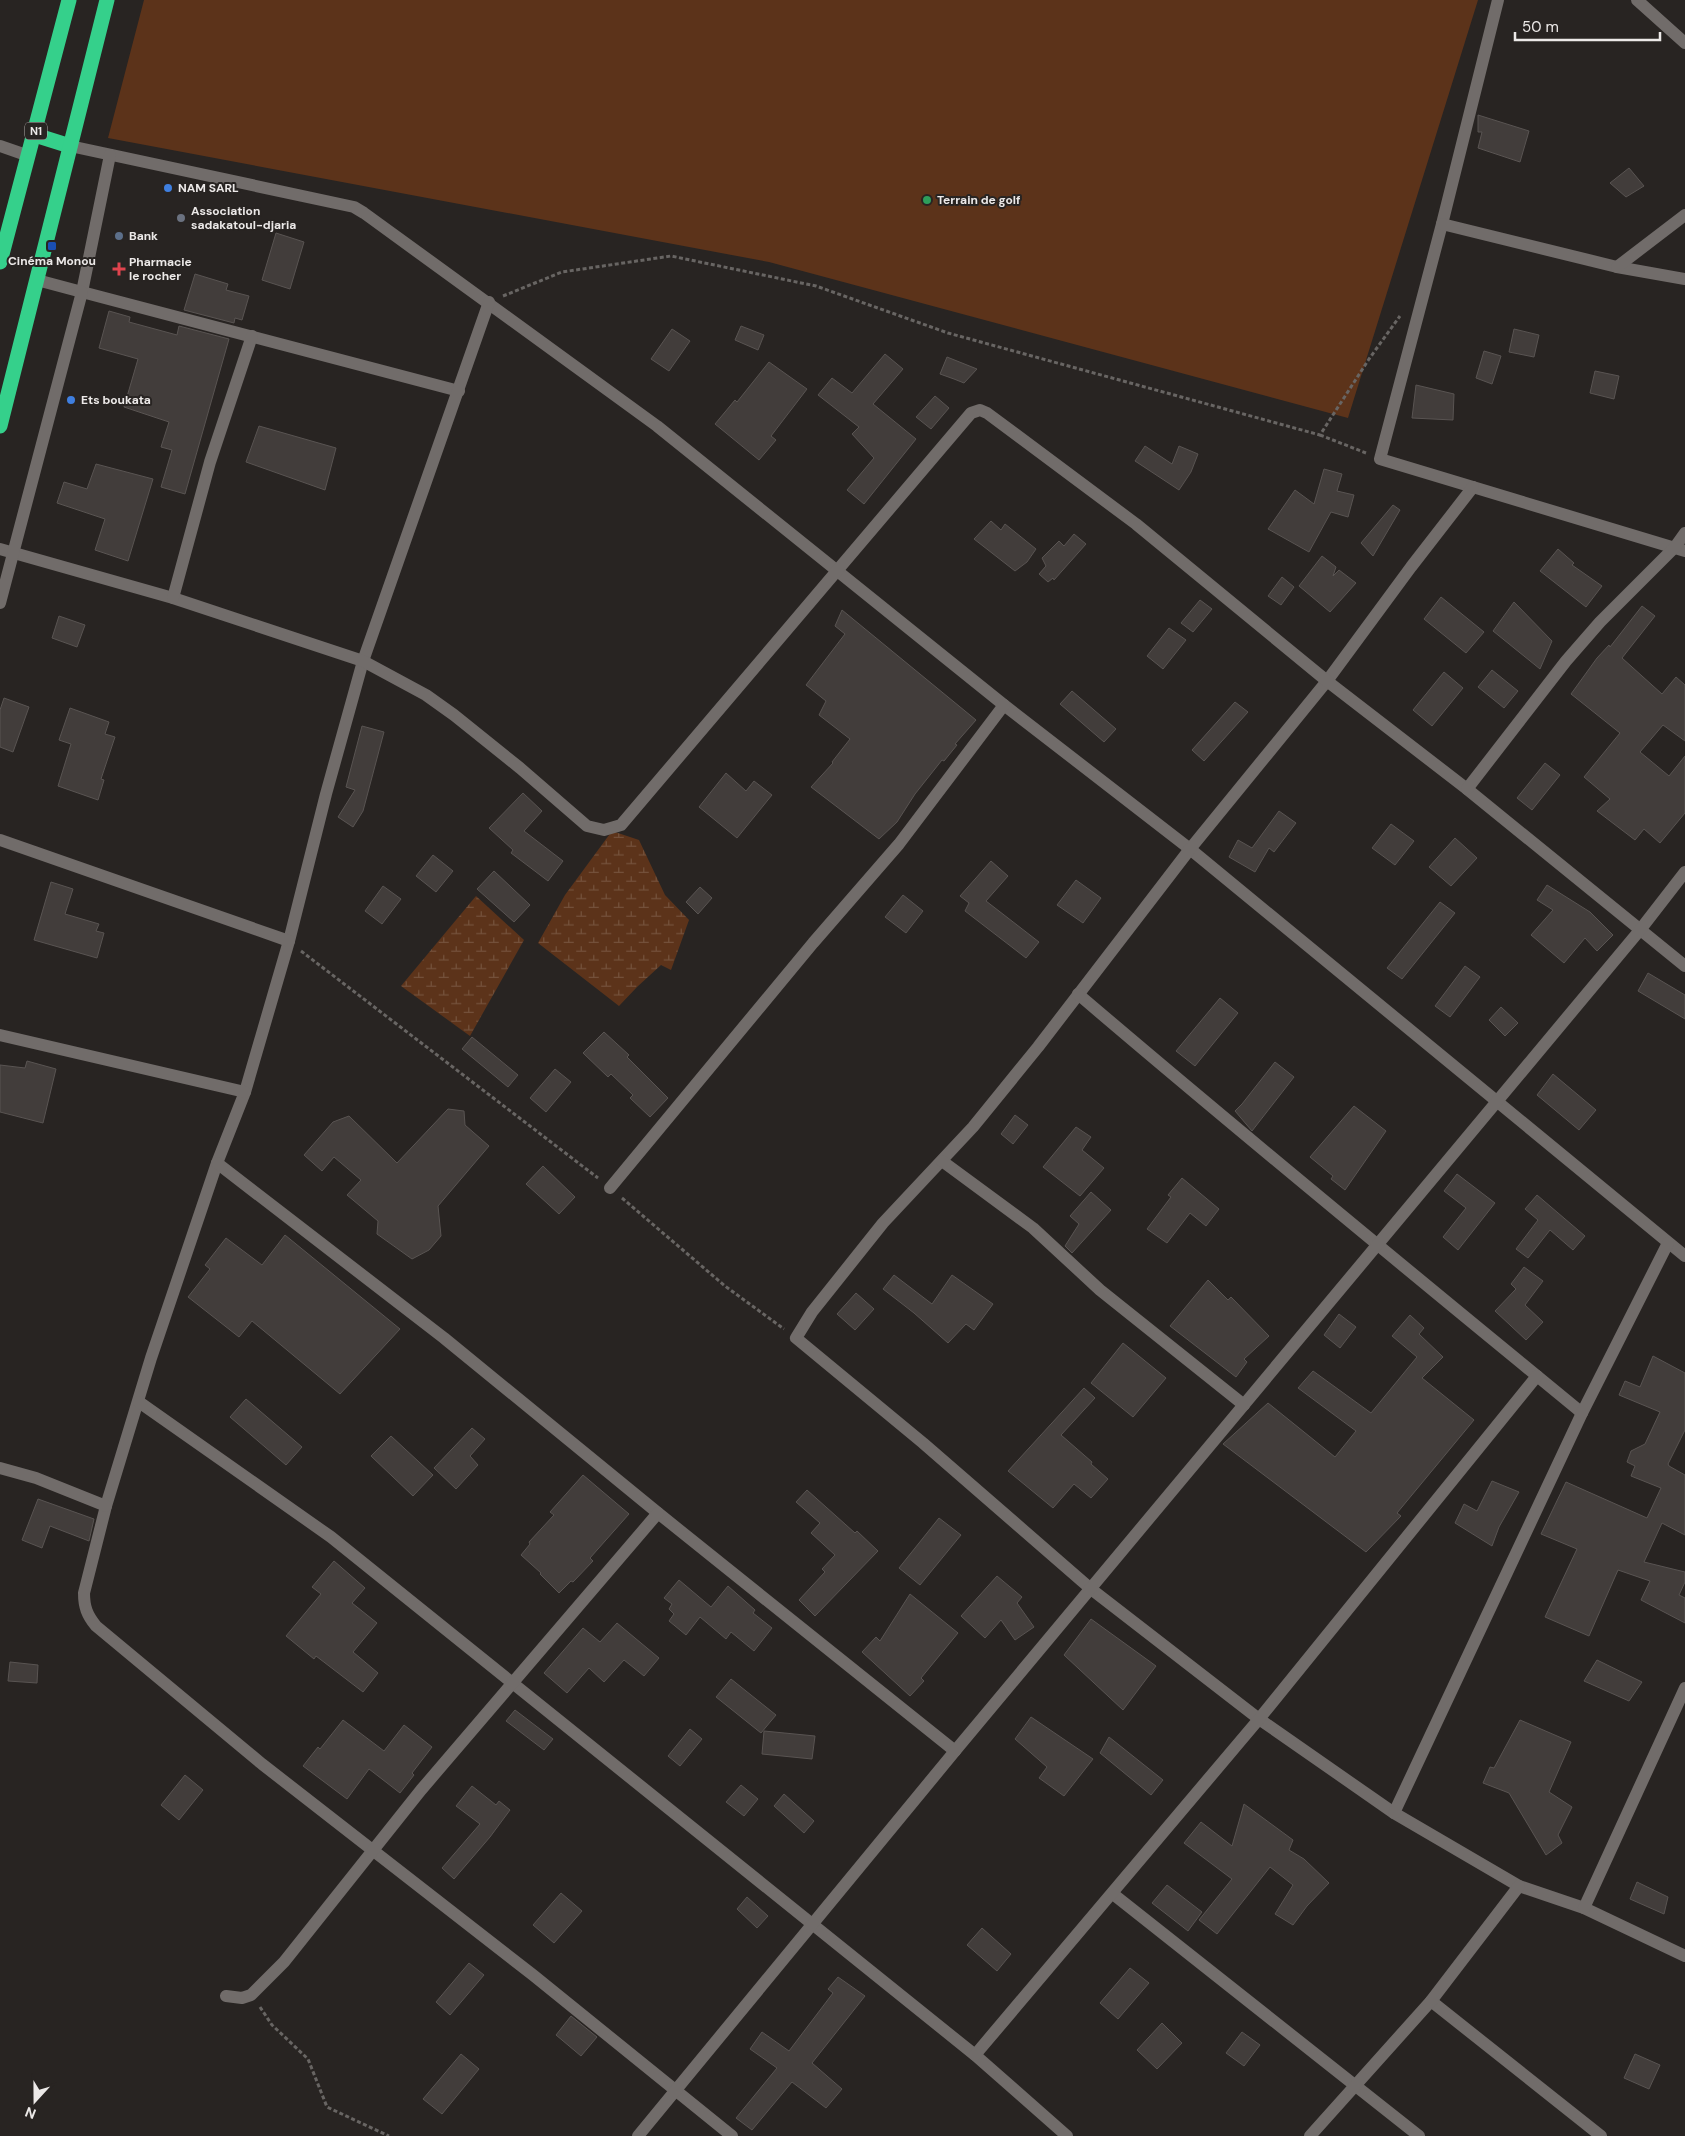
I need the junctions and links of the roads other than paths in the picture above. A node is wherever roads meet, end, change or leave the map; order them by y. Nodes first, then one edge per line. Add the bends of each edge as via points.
1 (69, 0) edge
2 (107, 0) edge
3 (1498, 0) edge
4 (1637, 0) edge
5 (1685, 43) edge
6 (35, 135) junction
7 (0, 146) edge
8 (70, 146) junction
9 (110, 155) junction
10 (29, 156) junction
11 (1685, 216) edge
12 (1442, 224) junction
13 (0, 262) edge
14 (1617, 266) junction
15 (1685, 279) edge
16 (37, 280) junction
17 (82, 292) junction
18 (489, 302) junction
19 (252, 336) junction
20 (459, 391) junction
21 (0, 426) edge
22 (1473, 487) junction
23 (1685, 533) edge
24 (0, 549) edge
25 (1680, 549) edge
26 (15, 552) junction
27 (838, 572) junction
28 (173, 598) junction
29 (0, 603) edge
30 (363, 661) junction
31 (1327, 681) junction
32 (1004, 705) junction
33 (1467, 789) junction
34 (0, 840) edge
35 (1190, 849) junction
36 (1685, 872) edge
37 (1640, 930) junction
38 (289, 942) junction
39 (1685, 966) edge
40 (1078, 994) junction
41 (0, 1035) edge
42 (245, 1092) junction
43 (1498, 1100) junction
44 (942, 1161) junction
45 (217, 1163) junction
46 (610, 1188) road end
47 (1668, 1243) junction
48 (1378, 1244) junction
49 (1685, 1256) edge
50 (1537, 1376) junction
51 (138, 1402) junction
52 (1244, 1405) junction
53 (1582, 1413) junction
54 (0, 1468) edge
55 (106, 1506) junction
56 (658, 1514) junction
57 (1091, 1589) junction
58 (511, 1683) junction
59 (1685, 1688) edge
60 (1259, 1719) junction
61 (955, 1751) junction
62 (1394, 1813) junction
63 (372, 1850) junction
64 (1518, 1886) junction
65 (1112, 1894) junction
66 (1584, 1908) junction
67 (813, 1926) junction
68 (1685, 1956) edge
69 (226, 1996) dead end
70 (1431, 2002) junction
71 (975, 2055) junction
72 (1355, 2085) junction
73 (675, 2090) junction
74 (638, 2136) edge
75 (732, 2136) edge
76 (1067, 2136) edge
77 (1310, 2136) edge
78 (1420, 2136) edge
79 (1601, 2136) edge

1 - 6 highway, N1
2 - 8 highway
3 - 12 street
4 - 5 street
6 - 8 highway
6 - 10 highway, N1
7 - 10 street
8 - 9 street
8 - 16 highway
9 - 17 street
9 - 18 street via 354,207
10 - 13 highway, N1
11 - 14 street
12 - 14 street
12 - 22 street via 1380,459
14 - 15 street
16 - 17 street
16 - 21 highway
17 - 19 street
17 - 26 street
18 - 20 street
18 - 27 street via 657,426
19 - 20 street
19 - 28 street via 210,462
20 - 30 street
22 - 25 street
22 - 31 street
23 - 25 street
24 - 26 street
25 - 33 street via 1600,622
26 - 28 street
26 - 29 street
27 - 30 street via 621,825 613,829 586,826 454,715 426,695
27 - 31 street via 971,413 980,410 1048,456 1136,524
27 - 32 street
28 - 30 street
30 - 38 street
31 - 33 street
31 - 35 street
32 - 35 street
32 - 46 street via 899,844
33 - 37 street
34 - 38 street
35 - 40 street
35 - 43 street
36 - 37 street
37 - 39 street
37 - 43 street
38 - 42 street
40 - 44 street via 1000,1094
40 - 48 street via 1229,1124
41 - 42 street
42 - 45 street
43 - 47 street
43 - 48 street
44 - 52 street via 1033,1228 1100,1290
44 - 57 street via 883,1223 812,1312 796,1338
45 - 51 street
45 - 56 street via 444,1338
47 - 49 street
47 - 53 street
48 - 50 street
48 - 52 street
50 - 53 street
50 - 60 street
51 - 55 street
51 - 58 street via 331,1537
52 - 57 street
53 - 62 street
54 - 55 street via 36,1478
55 - 63 street via 84,1593 87,1616 254,1758
56 - 58 street
56 - 61 street
57 - 60 street
57 - 61 street
58 - 63 street
58 - 67 street
59 - 66 street
60 - 62 street
60 - 65 street
61 - 67 street
62 - 64 street
63 - 69 street via 302,1942 261,1987 242,1998
63 - 73 street
64 - 66 street
64 - 70 street
65 - 71 street
65 - 72 street
66 - 68 street
67 - 71 street
67 - 73 street
70 - 72 street
70 - 79 street
71 - 76 street
72 - 77 street
72 - 78 street
73 - 74 street
73 - 75 street

